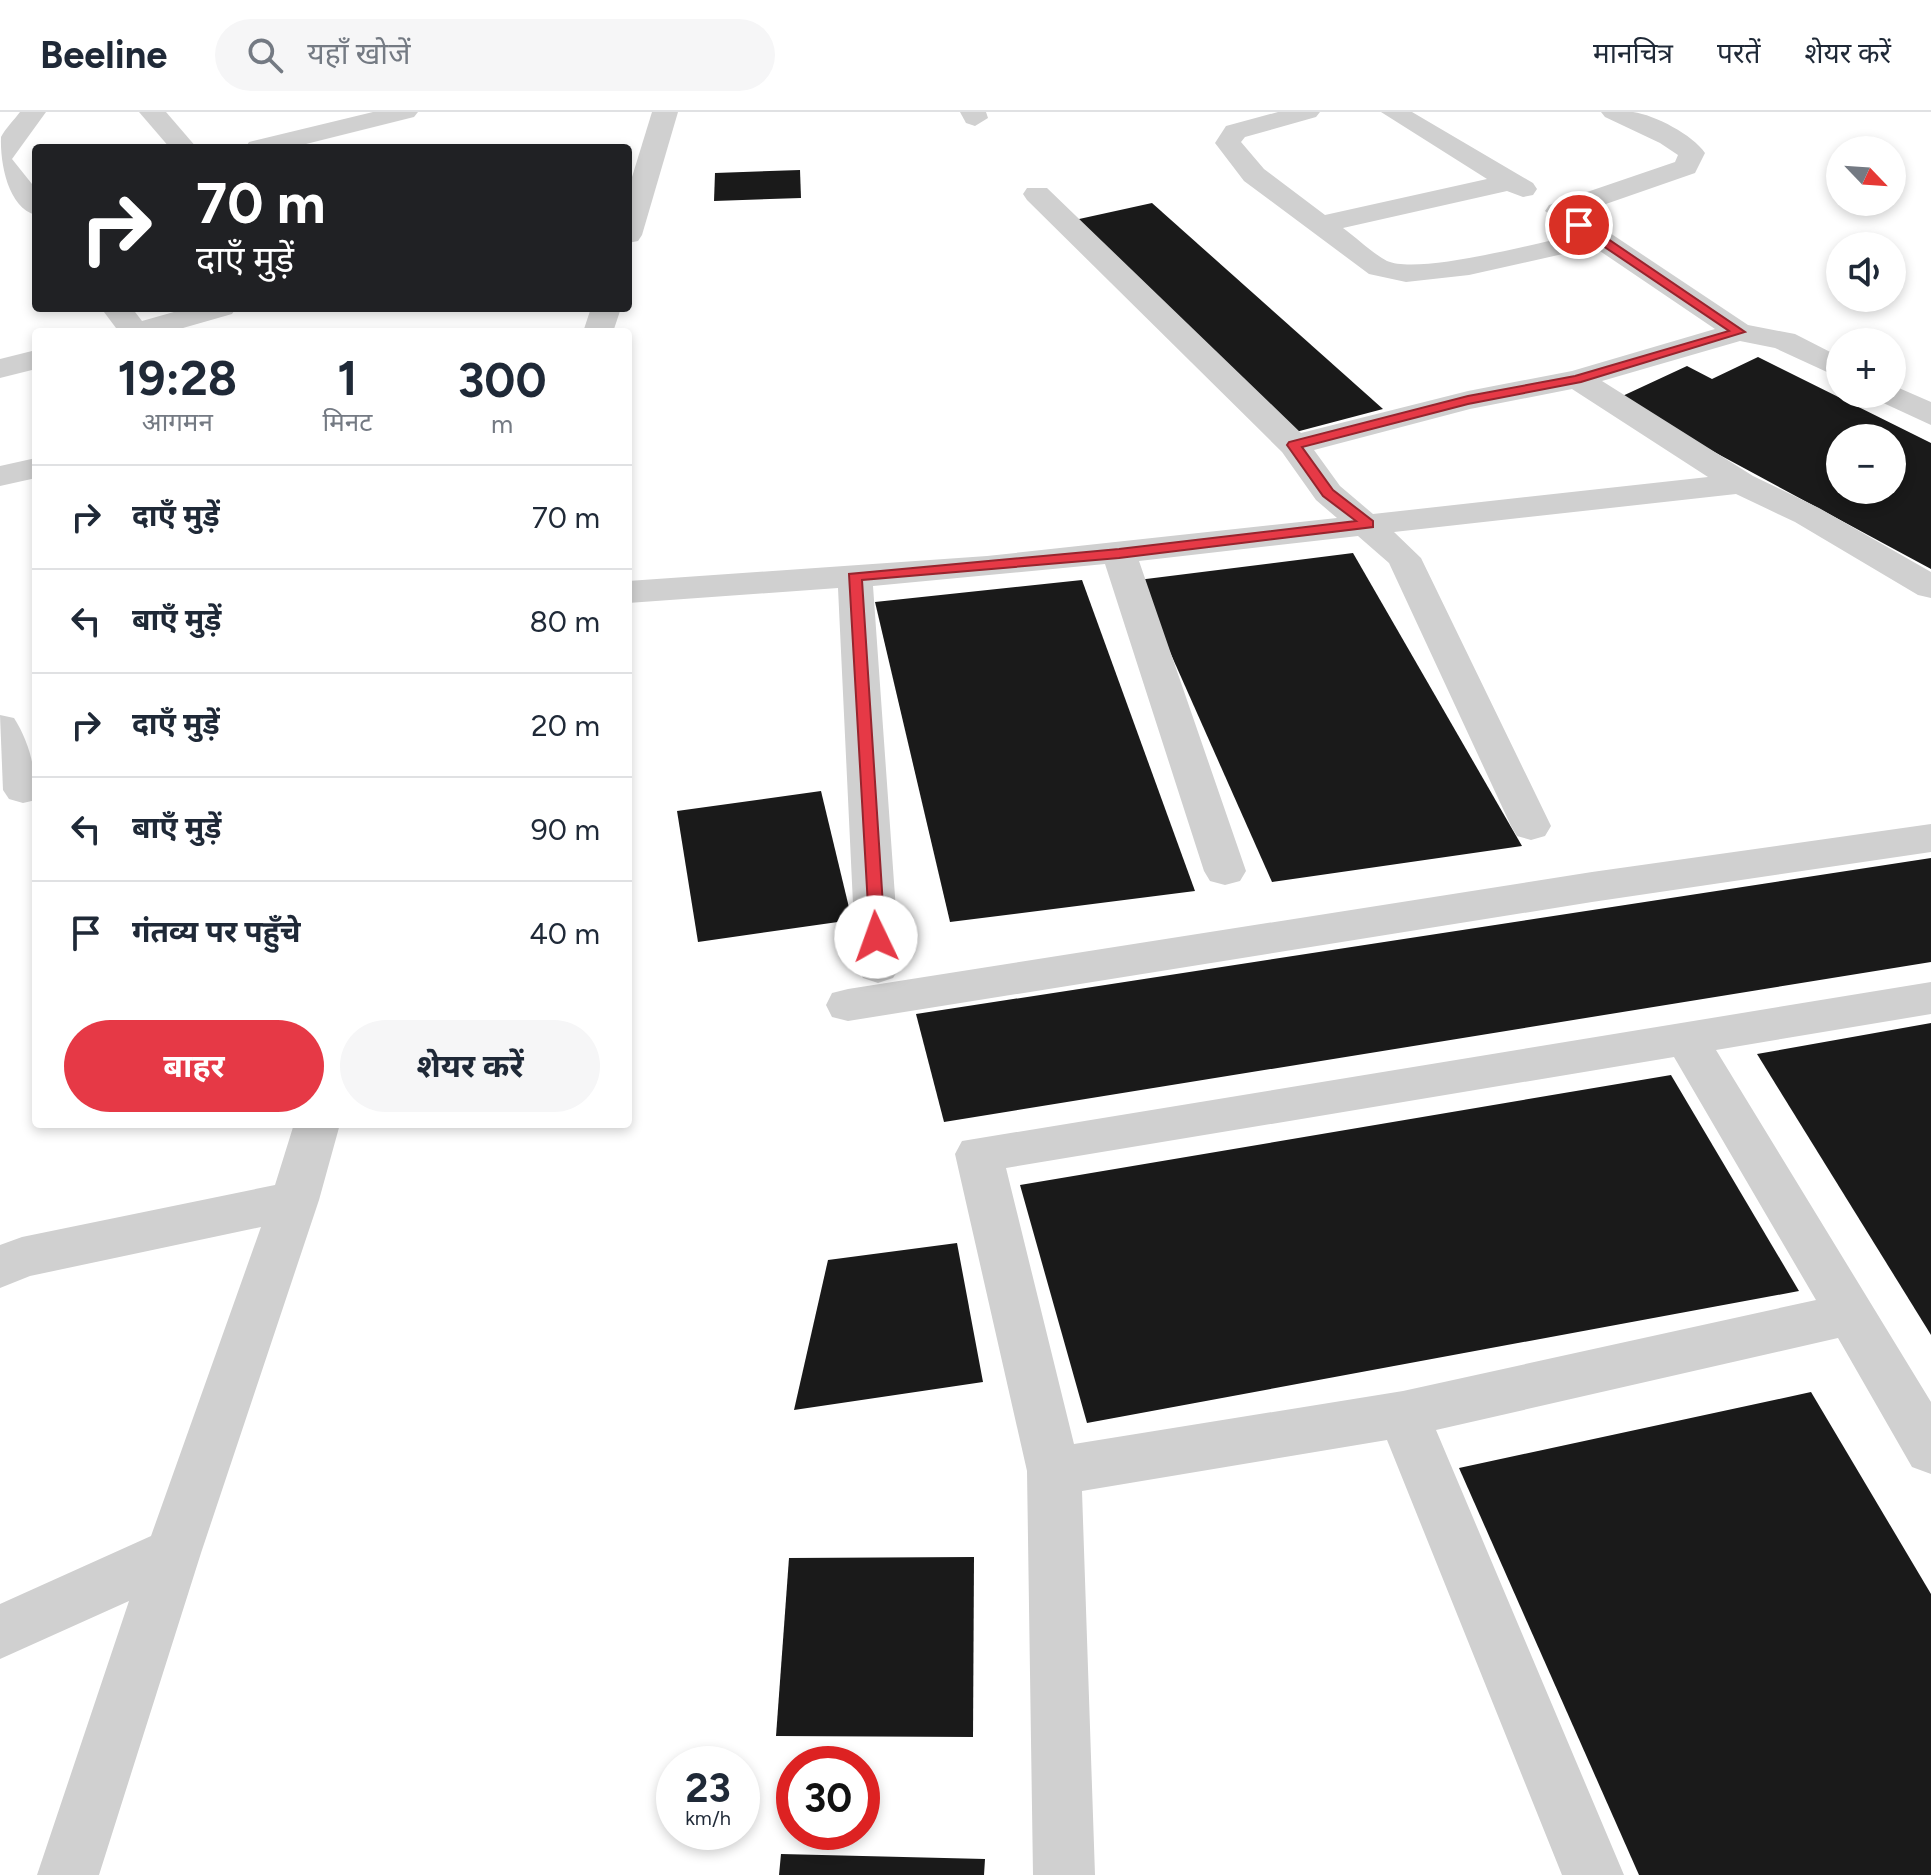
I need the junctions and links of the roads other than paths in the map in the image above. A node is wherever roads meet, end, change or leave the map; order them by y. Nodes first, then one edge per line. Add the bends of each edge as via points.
1 (33, 112) edge
2 (152, 112) edge
3 (665, 112) edge
4 (1307, 112) edge
5 (1394, 112) edge
6 (1614, 112) edge
7 (395, 114) edge
8 (180, 144) edge
9 (274, 144) edge
10 (389, 144) edge
11 (0, 160) edge
12 (1511, 182) junction
13 (1037, 194) dead end
14 (32, 202) edge
15 (1559, 211) junction
16 (632, 222) edge
17 (1321, 224) junction
18 (1599, 238) junction
19 (119, 312) edge
20 (207, 312) edge
21 (132, 328) edge
22 (149, 328) edge
23 (1739, 332) junction
24 (32, 360) edge
25 (1826, 362) edge
26 (0, 369) edge
27 (1577, 379) junction
28 (1906, 402) edge
29 (1931, 415) edge
30 (1294, 445) junction
31 (32, 469) edge
32 (0, 476) edge
33 (1741, 483) junction
34 (1368, 524) junction
35 (1119, 554) junction
36 (855, 577) junction
37 (1931, 587) edge
38 (632, 592) edge
39 (0, 727) edge
40 (20, 791) edge
41 (1531, 826) dead end
42 (1931, 838) edge
43 (1225, 871) dead end
44 (878, 967) dead end
45 (1931, 998) edge
46 (848, 1005) dead end
47 (1686, 1039) junction
48 (316, 1128) edge
49 (295, 1200) junction
50 (0, 1267) edge
51 (1851, 1314) junction
52 (1403, 1414) junction
53 (1931, 1450) edge
54 (1054, 1471) junction
55 (173, 1553) junction
56 (0, 1632) edge
57 (68, 1875) edge
58 (1064, 1875) edge
59 (1593, 1875) edge

1 - 11 street
2 - 8 street
3 - 16 street
4 - 17 street via 1235,132 1228,143 1254,175
5 - 12 street
6 - 15 street via 1692,153 1686,167
7 - 9 street
7 - 10 street
11 - 14 street
12 - 15 street
12 - 17 street
13 - 30 street
15 - 18 street
17 - 18 street via 1379,268 1406,273 1469,266
18 - 23 street
19 - 21 street
20 - 22 street
23 - 25 street via 1784,340
23 - 27 street
24 - 26 street
27 - 30 street via 1468,400
27 - 33 street
28 - 29 street
30 - 34 street via 1328,493
31 - 32 street
33 - 34 street
33 - 37 street
34 - 35 street
34 - 41 street via 1404,558
35 - 36 street
35 - 43 street
36 - 38 street
36 - 44 street
39 - 40 street
42 - 46 street
45 - 47 street
47 - 51 street
47 - 54 street via 979,1154
48 - 49 street
49 - 50 street via 22,1257
49 - 55 street
51 - 52 street
51 - 53 street
52 - 54 street
52 - 59 street
54 - 58 street
55 - 56 street
55 - 57 street

